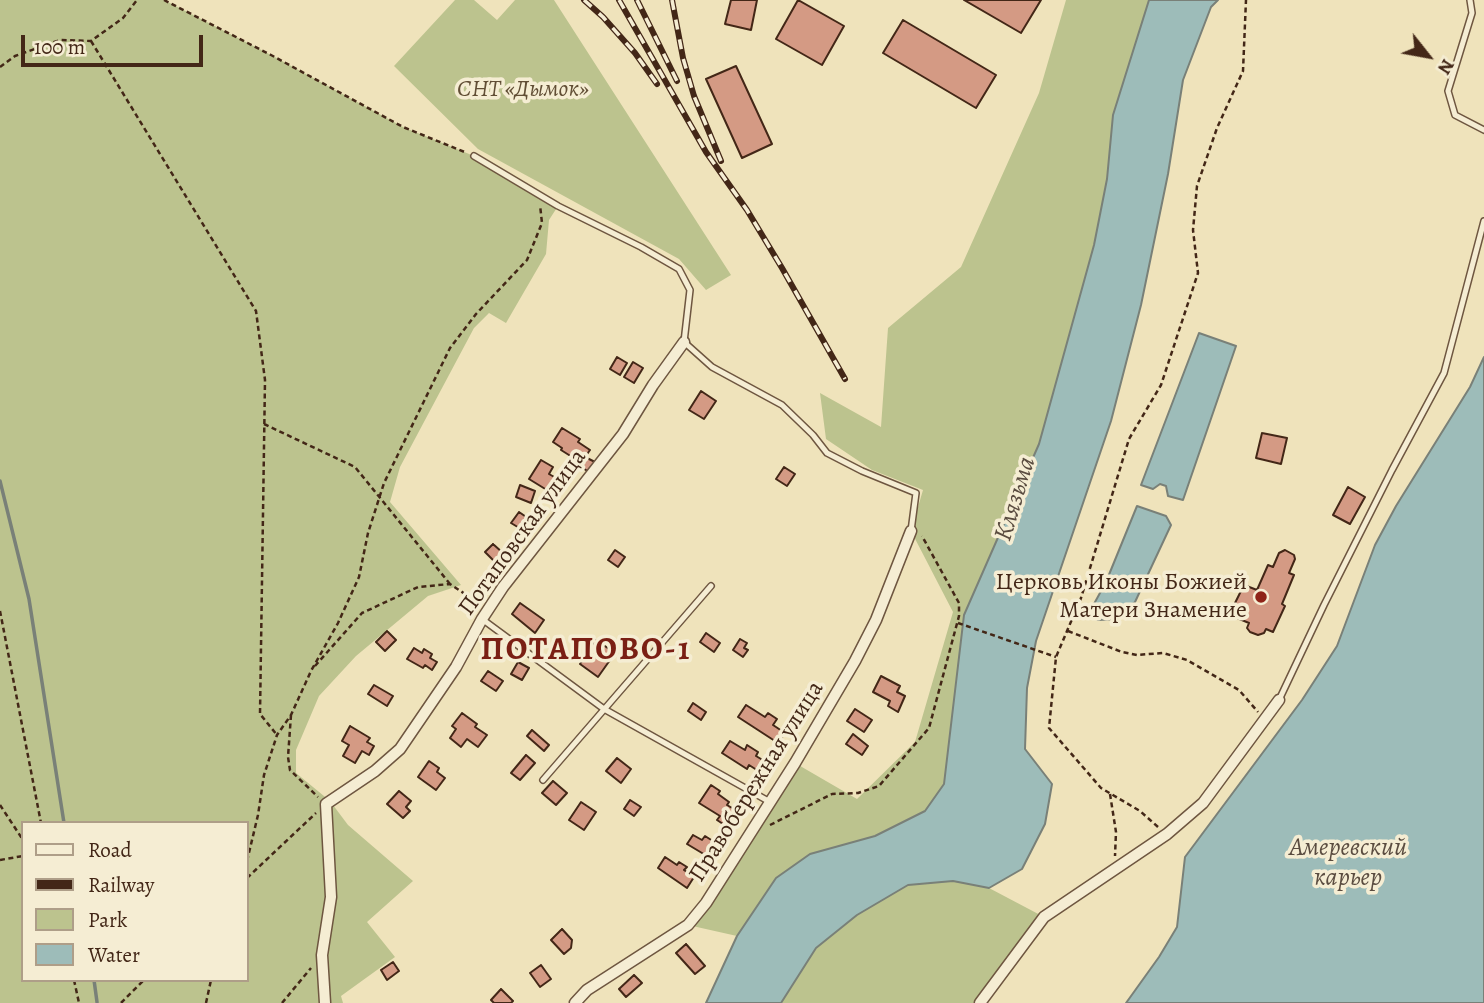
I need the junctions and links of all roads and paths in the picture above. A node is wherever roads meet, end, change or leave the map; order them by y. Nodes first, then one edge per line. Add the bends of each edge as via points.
1 (137, 0) edge
2 (164, 0) edge
3 (1246, 0) edge
4 (1469, 0) edge
5 (92, 41) junction
6 (0, 67) edge
7 (1484, 130) edge
8 (474, 156) joint
9 (536, 198) dead end
10 (1484, 221) edge
11 (684, 342) junction
12 (264, 424) junction
13 (380, 497) junction
14 (912, 526) junction
15 (450, 584) junction
16 (711, 586) dead end
17 (0, 611) edge
18 (485, 614) junction
19 (958, 623) junction
20 (2, 629) edge
21 (1068, 631) junction
22 (1056, 657) junction
23 (310, 671) junction
24 (1279, 700) joint
25 (604, 709) junction
26 (290, 715) junction
27 (1265, 719) junction
28 (277, 735) junction
29 (543, 780) dead end
30 (1110, 794) junction
31 (770, 802) junction
32 (328, 803) junction
33 (0, 805) edge
34 (41, 821) edge
35 (751, 832) junction
36 (1167, 835) junction
37 (21, 837) edge
38 (21, 856) edge
39 (248, 856) edge
40 (0, 860) edge
41 (1115, 870) junction
42 (248, 877) edge
43 (323, 955) junction
44 (74, 982) edge
45 (142, 982) edge
46 (211, 982) edge
47 (79, 1003) edge
48 (121, 1003) edge
49 (206, 1003) edge
50 (282, 1003) edge
51 (325, 1003) edge
52 (575, 1003) edge
53 (980, 1003) edge

1 - 5 path via 123,18
2 - 8 path via 403,127
3 - 21 path via 1243,71 1197,186 1193,230 1198,273 1161,385 1129,439
4 - 7 lane via 1472,13 1448,91 1455,115
5 - 6 path via 60,40 15,56
5 - 12 path via 256,311 265,380
8 - 11 lane via 679,270 690,290
9 - 13 path via 542,208 542,223 527,260 475,314 450,348
10 - 24 lane via 1444,373
11 - 14 lane via 712,367 782,405 827,453 916,493
11 - 18 street, Потаповская улица via 624,434
12 - 13 path via 355,467
12 - 28 path via 260,713
13 - 15 path
13 - 23 path via 359,577
14 - 19 path via 959,603
14 - 31 street, Правобережная улица via 855,661
15 - 18 path
15 - 23 path via 418,587 362,614
16 - 25 lane
17 - 20 path
18 - 25 lane
18 - 32 street, Потаповская улица via 456,667 400,749
19 - 22 path
19 - 35 path via 929,728 878,786 832,794
20 - 34 path
21 - 22 path
21 - 27 path via 1122,652 1163,653 1187,660 1239,690
22 - 30 path via 1049,728
23 - 26 path
24 - 27 street
25 - 29 lane
25 - 31 lane
26 - 28 path
26 - 32 path via 290,770
27 - 36 street via 1203,803
28 - 39 path
30 - 36 path via 1140,811
30 - 41 path
31 - 35 street, Правобережная улица
32 - 42 path
32 - 43 street via 331,897
33 - 37 path
35 - 52 street, Правобережная улица via 688,925 587,990
36 - 41 street
38 - 40 path
41 - 53 street via 1044,917
43 - 50 path
43 - 51 street
44 - 47 path
45 - 48 path
46 - 49 path

